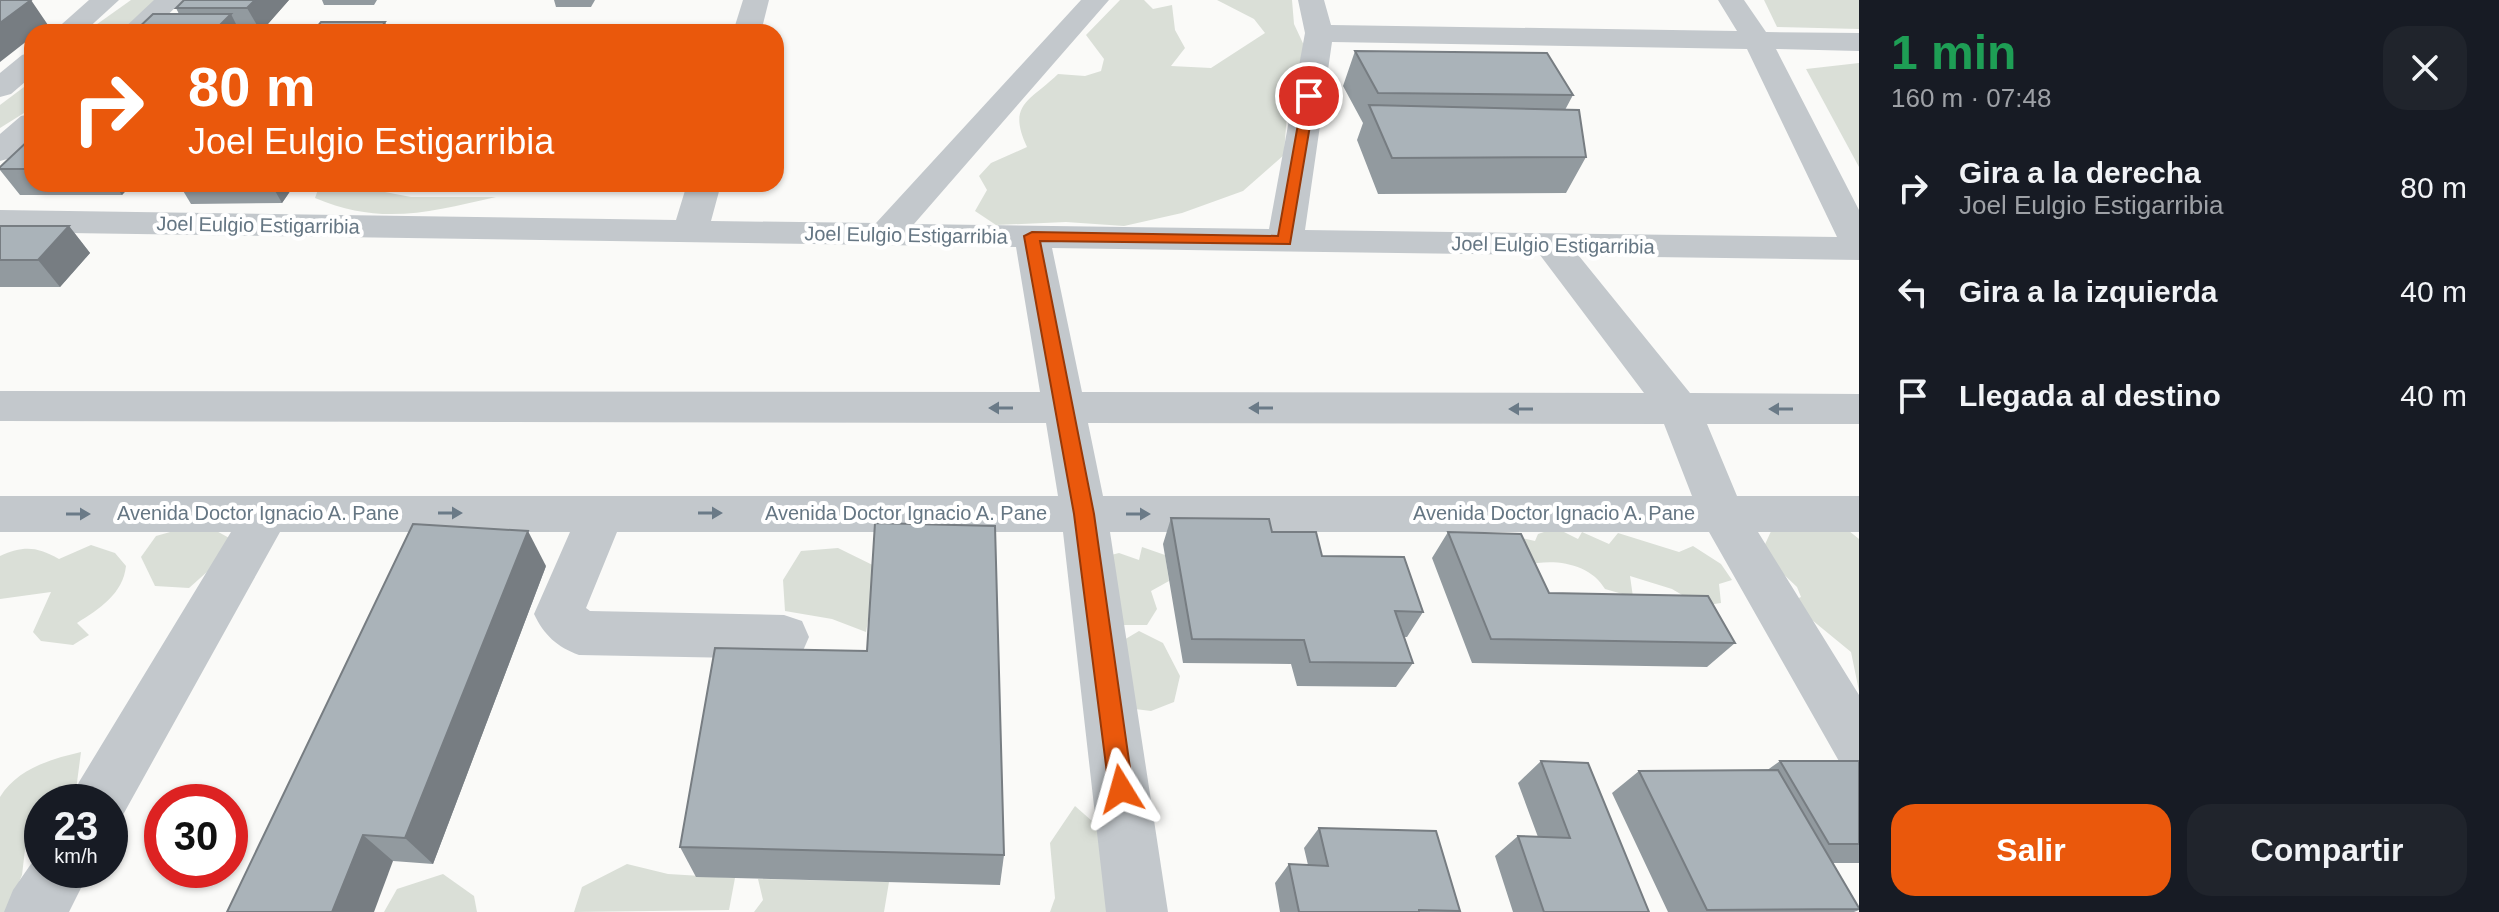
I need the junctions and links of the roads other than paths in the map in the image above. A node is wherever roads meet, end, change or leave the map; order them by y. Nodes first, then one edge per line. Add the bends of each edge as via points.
1 (106, 0) edge
2 (170, 0) edge
3 (756, 0) edge
4 (1096, 0) edge
5 (1311, 0) edge
6 (1731, 0) edge
7 (77, 24) edge
8 (143, 24) edge
9 (749, 24) edge
10 (1319, 33) junction
11 (1757, 40) junction
12 (1859, 42) edge
13 (24, 68) edge
14 (0, 88) edge
15 (24, 130) edge
16 (0, 151) edge
17 (702, 192) edge
18 (0, 221) edge
19 (690, 231) junction
20 (886, 234) junction
21 (1032, 236) junction
22 (1285, 241) junction
23 (1551, 245) junction
24 (1859, 247) edge
25 (0, 406) edge
26 (1065, 408) junction
27 (1679, 409) junction
28 (1859, 409) edge
29 (267, 513) junction
30 (602, 513) junction
31 (0, 514) edge
32 (1084, 514) junction
33 (1722, 514) junction
34 (1859, 514) edge
35 (784, 637) dead end
36 (1859, 745) edge
37 (109, 784) edge
38 (49, 888) edge
39 (35, 912) edge
40 (1137, 912) edge

1 - 7 street
2 - 8 street
3 - 9 street
4 - 20 street
5 - 10 street
6 - 11 street
10 - 11 street
10 - 22 street
11 - 12 street
11 - 24 street
13 - 14 street
15 - 16 street
17 - 19 street
18 - 19 street, Joel Eulgio Estigarribia
19 - 20 street, Joel Eulgio Estigarribia
20 - 21 street, Joel Eulgio Estigarribia
21 - 22 street, Joel Eulgio Estigarribia
21 - 26 street
22 - 23 street, Joel Eulgio Estigarribia
23 - 24 street, Joel Eulgio Estigarribia
23 - 27 street
26 -> 25 street
27 -> 26 street
26 - 32 street
28 -> 27 street
27 - 33 street
29 -> 30 street, Avenida Doctor Ignacio A. Pane
31 -> 29 street, Avenida Doctor Ignacio A. Pane
29 - 37 street
30 -> 32 street, Avenida Doctor Ignacio A. Pane
30 - 35 street via 559,614 579,633
32 -> 33 street, Avenida Doctor Ignacio A. Pane
32 - 40 street
33 - 34 street, Avenida Doctor Ignacio A. Pane
33 - 36 street
38 - 39 street

